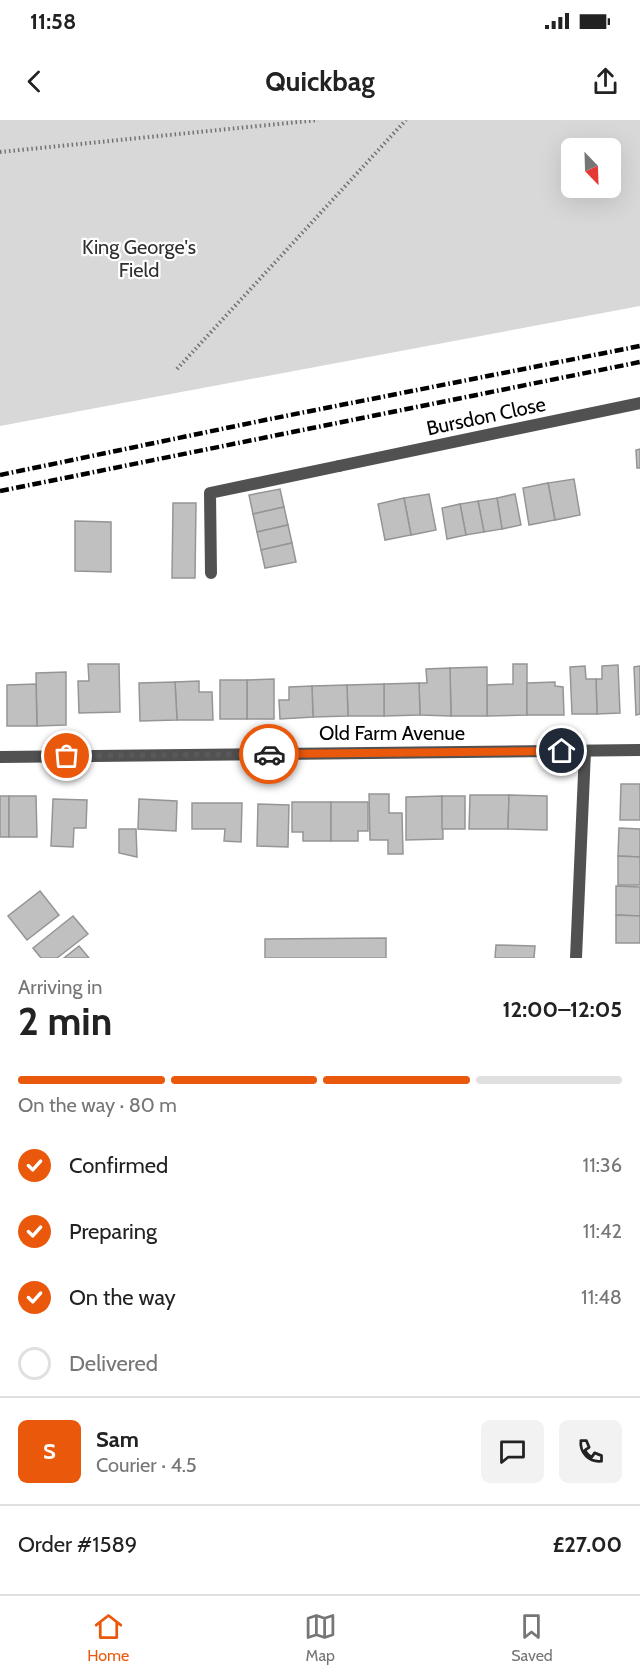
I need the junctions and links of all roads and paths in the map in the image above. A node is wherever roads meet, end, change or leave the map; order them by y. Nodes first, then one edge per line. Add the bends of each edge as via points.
1 (318, 120) edge
2 (406, 120) edge
3 (0, 152) edge
4 (177, 369) dead end
5 (640, 404) edge
6 (211, 573) dead end
7 (640, 750) edge
8 (585, 751) junction
9 (0, 757) edge
10 (576, 958) edge

1 - 3 path
2 - 4 path
5 - 6 street, Bursdon Close via 210,493
7 - 8 street, Old Farm Avenue
8 - 9 street, Old Farm Avenue
8 - 10 street

